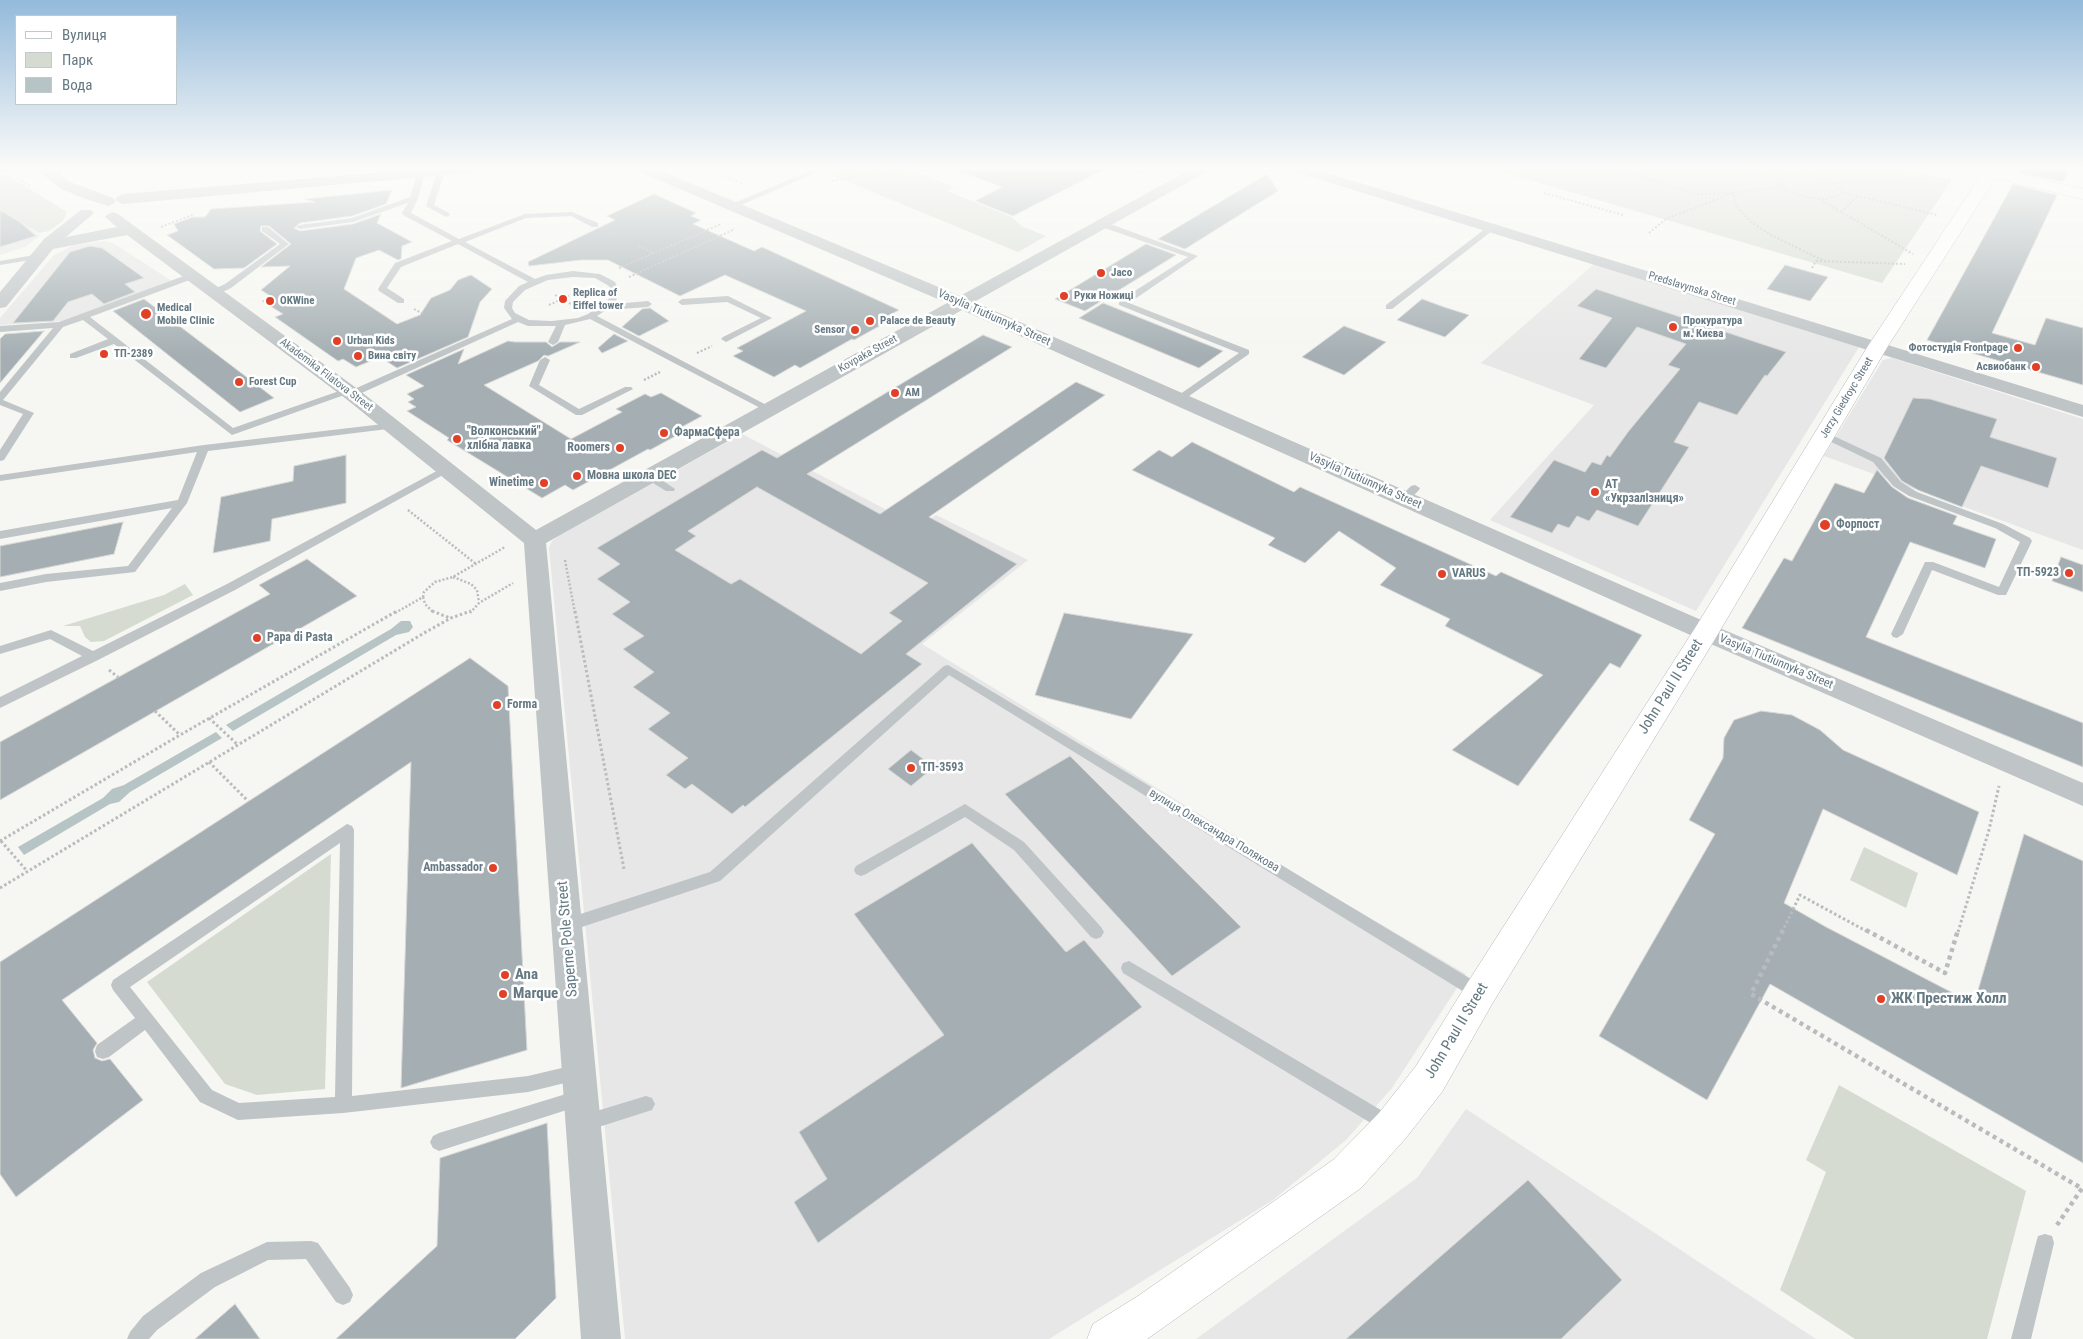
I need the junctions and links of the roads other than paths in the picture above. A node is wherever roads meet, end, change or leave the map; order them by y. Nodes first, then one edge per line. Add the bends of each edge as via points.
1 (64, 231) edge
2 (75, 231) edge
3 (123, 231) edge
4 (132, 231) edge
5 (268, 231) edge
6 (439, 231) edge
7 (486, 231) edge
8 (773, 231) edge
9 (1089, 231) edge
10 (1124, 231) edge
11 (1487, 231) edge
12 (1508, 231) edge
13 (1949, 231) edge
14 (459, 242) junction
15 (46, 248) junction
16 (0, 263) edge
17 (192, 276) junction
18 (534, 282) junction
19 (214, 292) junction
20 (401, 301) dead end
21 (682, 302) dead end
22 (0, 303) edge
23 (960, 303) junction
24 (648, 304) dead end
25 (606, 307) junction
26 (1390, 307) dead end
27 (84, 316) junction
28 (591, 316) junction
29 (518, 319) junction
30 (561, 324) junction
31 (60, 325) junction
32 (0, 329) edge
33 (726, 339) dead end
34 (115, 340) junction
35 (553, 342) dead end
36 (1878, 346) junction
37 (73, 356) dead end
38 (545, 360) dead end
39 (628, 389) dead end
40 (350, 392) junction
41 (1179, 399) junction
42 (0, 400) edge
43 (769, 409) junction
44 (2083, 411) edge
45 (392, 426) junction
46 (1824, 435) junction
47 (204, 448) junction
48 (0, 458) edge
49 (446, 469) junction
50 (649, 476) junction
51 (0, 478) edge
52 (670, 489) dead end
53 (182, 503) junction
54 (0, 534) edge
55 (522, 542) junction
56 (0, 587) edge
57 (1706, 632) junction
58 (1897, 634) dead end
59 (0, 650) edge
60 (94, 657) junction
61 (0, 703) edge
62 (2083, 795) edge
63 (861, 870) dead end
64 (567, 925) junction
65 (1096, 932) dead end
66 (1129, 968) dead end
67 (1480, 992) junction
68 (147, 1019) junction
69 (103, 1051) dead end
70 (581, 1097) junction
71 (646, 1104) dead end
72 (343, 1105) junction
73 (1392, 1126) junction
74 (439, 1142) dead end
75 (2045, 1243) road end
76 (343, 1295) dead end
77 (137, 1339) edge
78 (602, 1339) edge
79 (1108, 1339) edge
80 (2021, 1339) edge

1 - 15 street
2 - 15 street
3 - 15 street
4 - 17 street, Akademika Filatova Street
5 - 19 lane via 285,244 228,286
6 - 14 lane
7 - 14 lane
8 - 23 street, Vasylia Tiutiunnyka Street
9 - 23 street, Kovpaka Street
10 - 41 lane via 1194,256 1122,303 1246,352
11 - 26 lane
12 - 36 street, Predslavynska Street
13 - 36 street, Jerzy Giedroyc Street
14 - 18 lane
14 - 20 lane via 398,265 382,289
15 - 16 lane
15 - 22 street
17 - 19 street, Akademika Filatova Street
17 - 27 lane
18 - 25 lane via 573,274 597,276 612,284 615,290
18 - 29 lane via 514,294 509,301 508,308
19 - 40 street, Akademika Filatova Street
21 - 33 lane via 728,298 768,318
23 - 41 street, Vasylia Tiutiunnyka Street
23 - 43 street, Kovpaka Street
24 - 25 lane
25 - 28 lane
27 - 31 lane
27 - 34 lane
28 - 30 lane
28 - 43 lane
29 - 30 lane via 539,324
29 - 40 lane
30 - 35 lane
31 - 32 lane
31 - 42 lane
34 - 37 lane
34 - 40 lane via 232,432
36 - 44 street, Predslavynska Street
36 - 46 street, Jerzy Giedroyc Street
38 - 39 lane via 534,386 580,413
40 - 45 street, Akademika Filatova Street
41 - 57 street, Vasylia Tiutiunnyka Street via 1410,493
42 - 48 lane via 29,413
43 - 50 street, Kovpaka Street
45 - 47 lane
45 - 49 street, Akademika Filatova Street
46 - 57 street, Jerzy Giedroyc Street
46 - 58 lane via 1877,460 1897,484 1913,494 1999,526 2026,542 2002,592 1929,565
47 - 51 lane
47 - 53 lane
49 - 55 street, Akademika Filatova Street
49 - 60 lane via 231,587
50 - 52 lane
50 - 55 street, Kovpaka Street
53 - 54 lane
53 - 56 lane via 131,569 46,578
55 - 64 street, Saperne Pole Street
57 - 62 street, Vasylia Tiutiunnyka Street
57 - 67 street, John Paul II Street
59 - 60 lane via 51,634
60 - 61 lane
63 - 65 lane via 965,810 1019,846
64 - 67 lane, вулиця Олександра Полякова via 715,877 948,669
64 - 70 street, Saperne Pole Street
66 - 73 lane
67 - 73 street, John Paul II Street via 1429,1079
68 - 69 lane
68 - 72 lane via 206,1096 238,1112
68 - 72 lane via 119,985 347,830
70 - 71 lane
70 - 72 lane via 528,1084
70 - 74 lane
70 - 78 street, Saperne Pole Street
73 - 79 street, John Paul II Street via 1348,1174 1153,1312
75 - 80 lane
76 - 77 lane via 311,1250 267,1251 208,1280 150,1323

